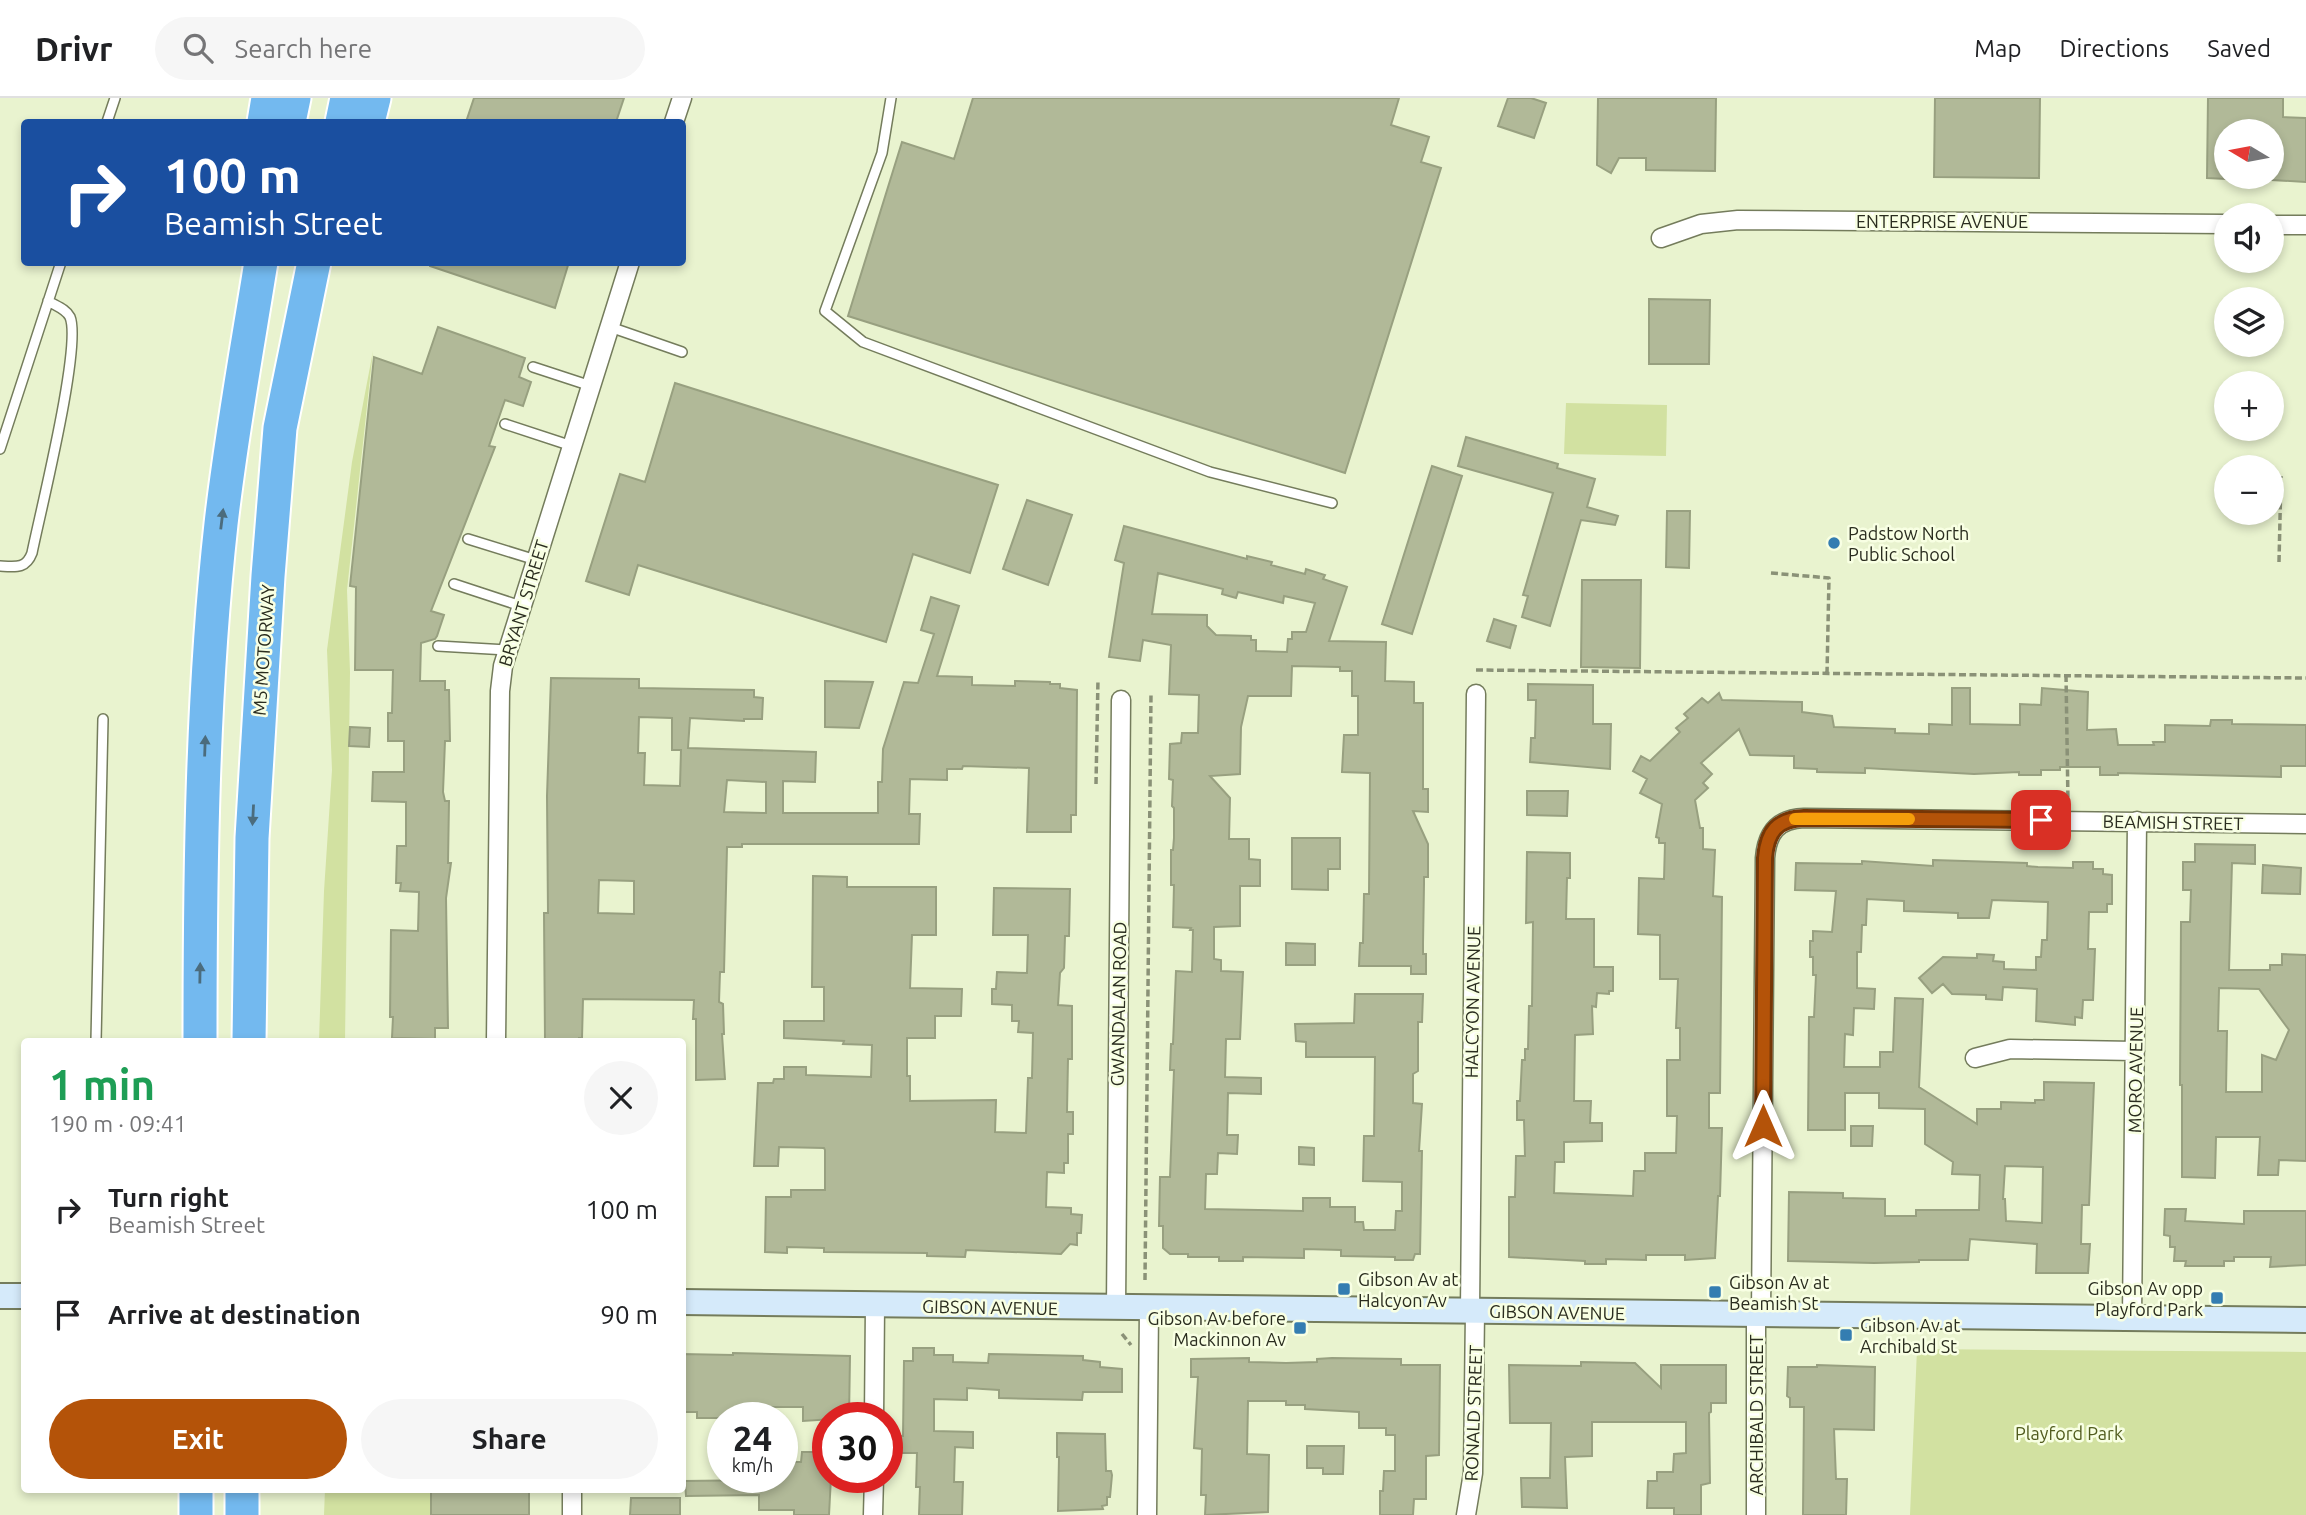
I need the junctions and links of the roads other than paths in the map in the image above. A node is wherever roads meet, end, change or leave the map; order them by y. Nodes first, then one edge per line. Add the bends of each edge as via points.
1 (115, 98) edge
2 (268, 98) edge
3 (294, 98) edge
4 (347, 98) edge
5 (374, 98) edge
6 (682, 98) edge
7 (891, 98) edge
8 (108, 119) edge
9 (264, 119) edge
10 (290, 119) edge
11 (343, 119) edge
12 (369, 119) edge
13 (675, 119) edge
14 (2214, 224) edge
15 (2284, 225) edge
16 (2306, 225) edge
17 (1661, 238) dead end
18 (60, 266) edge
19 (242, 266) edge
20 (260, 266) edge
21 (313, 266) edge
22 (334, 266) edge
23 (629, 266) edge
24 (48, 301) junction
25 (610, 327) junction
26 (682, 352) dead end
27 (533, 367) dead end
28 (591, 386) junction
29 (505, 424) dead end
30 (572, 446) junction
31 (0, 449) edge
32 (230, 451) junction
33 (1332, 503) dead end
34 (468, 539) dead end
35 (536, 560) junction
36 (0, 566) edge
37 (268, 576) junction
38 (454, 584) dead end
39 (521, 606) junction
40 (438, 646) dead end
41 (507, 650) junction
42 (1476, 694) dead end
43 (1121, 700) dead end
44 (103, 719) dead end
45 (2137, 821) junction
46 (2306, 824) edge
47 (96, 1038) edge
48 (200, 1038) edge
49 (249, 1038) edge
50 (496, 1038) edge
51 (2135, 1051) junction
52 (1975, 1058) dead end
53 (0, 1296) edge
54 (21, 1296) edge
55 (686, 1303) edge
56 (875, 1306) junction
57 (1116, 1308) junction
58 (1149, 1308) junction
59 (1473, 1311) junction
60 (1759, 1314) junction
61 (2132, 1318) junction
62 (2306, 1320) edge
63 (874, 1402) edge
64 (196, 1493) edge
65 (242, 1493) edge
66 (572, 1493) edge
67 (874, 1493) edge
68 (196, 1515) edge
69 (242, 1515) edge
70 (572, 1515) edge
71 (873, 1515) edge
72 (1147, 1515) edge
73 (1466, 1515) edge
74 (1756, 1515) edge

1 - 8 lane
2 - 9 highway
3 - 10 highway
4 - 11 highway
5 - 12 highway
6 - 13 street
7 - 33 lane via 882,153 825,311 863,342 1210,472
14 - 17 street, ENTERPRISE AVENUE via 1738,220 1701,224
15 - 16 street
18 - 24 lane
19 - 32 highway via 232,345
20 - 32 highway
21 - 37 highway, M5 MOTORWAY via 280,428
22 - 37 highway
23 - 25 street, BRYANT STREET
24 - 31 lane
24 - 36 lane via 71,319 69,369 29,562 21,567
25 - 26 lane
25 - 28 street, BRYANT STREET
27 - 28 lane
28 - 30 street, BRYANT STREET
29 - 30 lane
30 - 35 street, BRYANT STREET
48 -> 32 highway via 206,734
34 - 35 lane
35 - 39 street, BRYANT STREET
37 -> 49 highway, M5 MOTORWAY via 252,838
38 - 39 lane
39 - 41 street, BRYANT STREET
40 - 41 lane
41 - 50 street, BRYANT STREET via 500,691
42 - 59 street, HALCYON AVENUE
43 - 57 street, GWANDALAN ROAD
44 - 47 lane
45 - 46 street, BEAMISH STREET
45 - 51 street, MORO AVENUE
45 - 60 street, BEAMISH STREET via 1793,819 1776,826 1765,858
51 - 52 street via 2010,1049
51 - 61 street, MORO AVENUE
53 - 54 main road
55 - 56 main road, GIBSON AVENUE
56 - 57 main road, GIBSON AVENUE
56 - 63 street
57 - 58 main road, GIBSON AVENUE
58 - 59 main road, GIBSON AVENUE
58 - 72 street
59 - 60 main road, GIBSON AVENUE
59 - 73 street, RONALD STREET via 1473,1473
60 - 61 main road, GIBSON AVENUE
60 - 74 street, ARCHIBALD STREET
61 - 62 main road, GIBSON AVENUE
64 - 68 highway
65 - 69 highway
66 - 70 street
67 - 71 street

